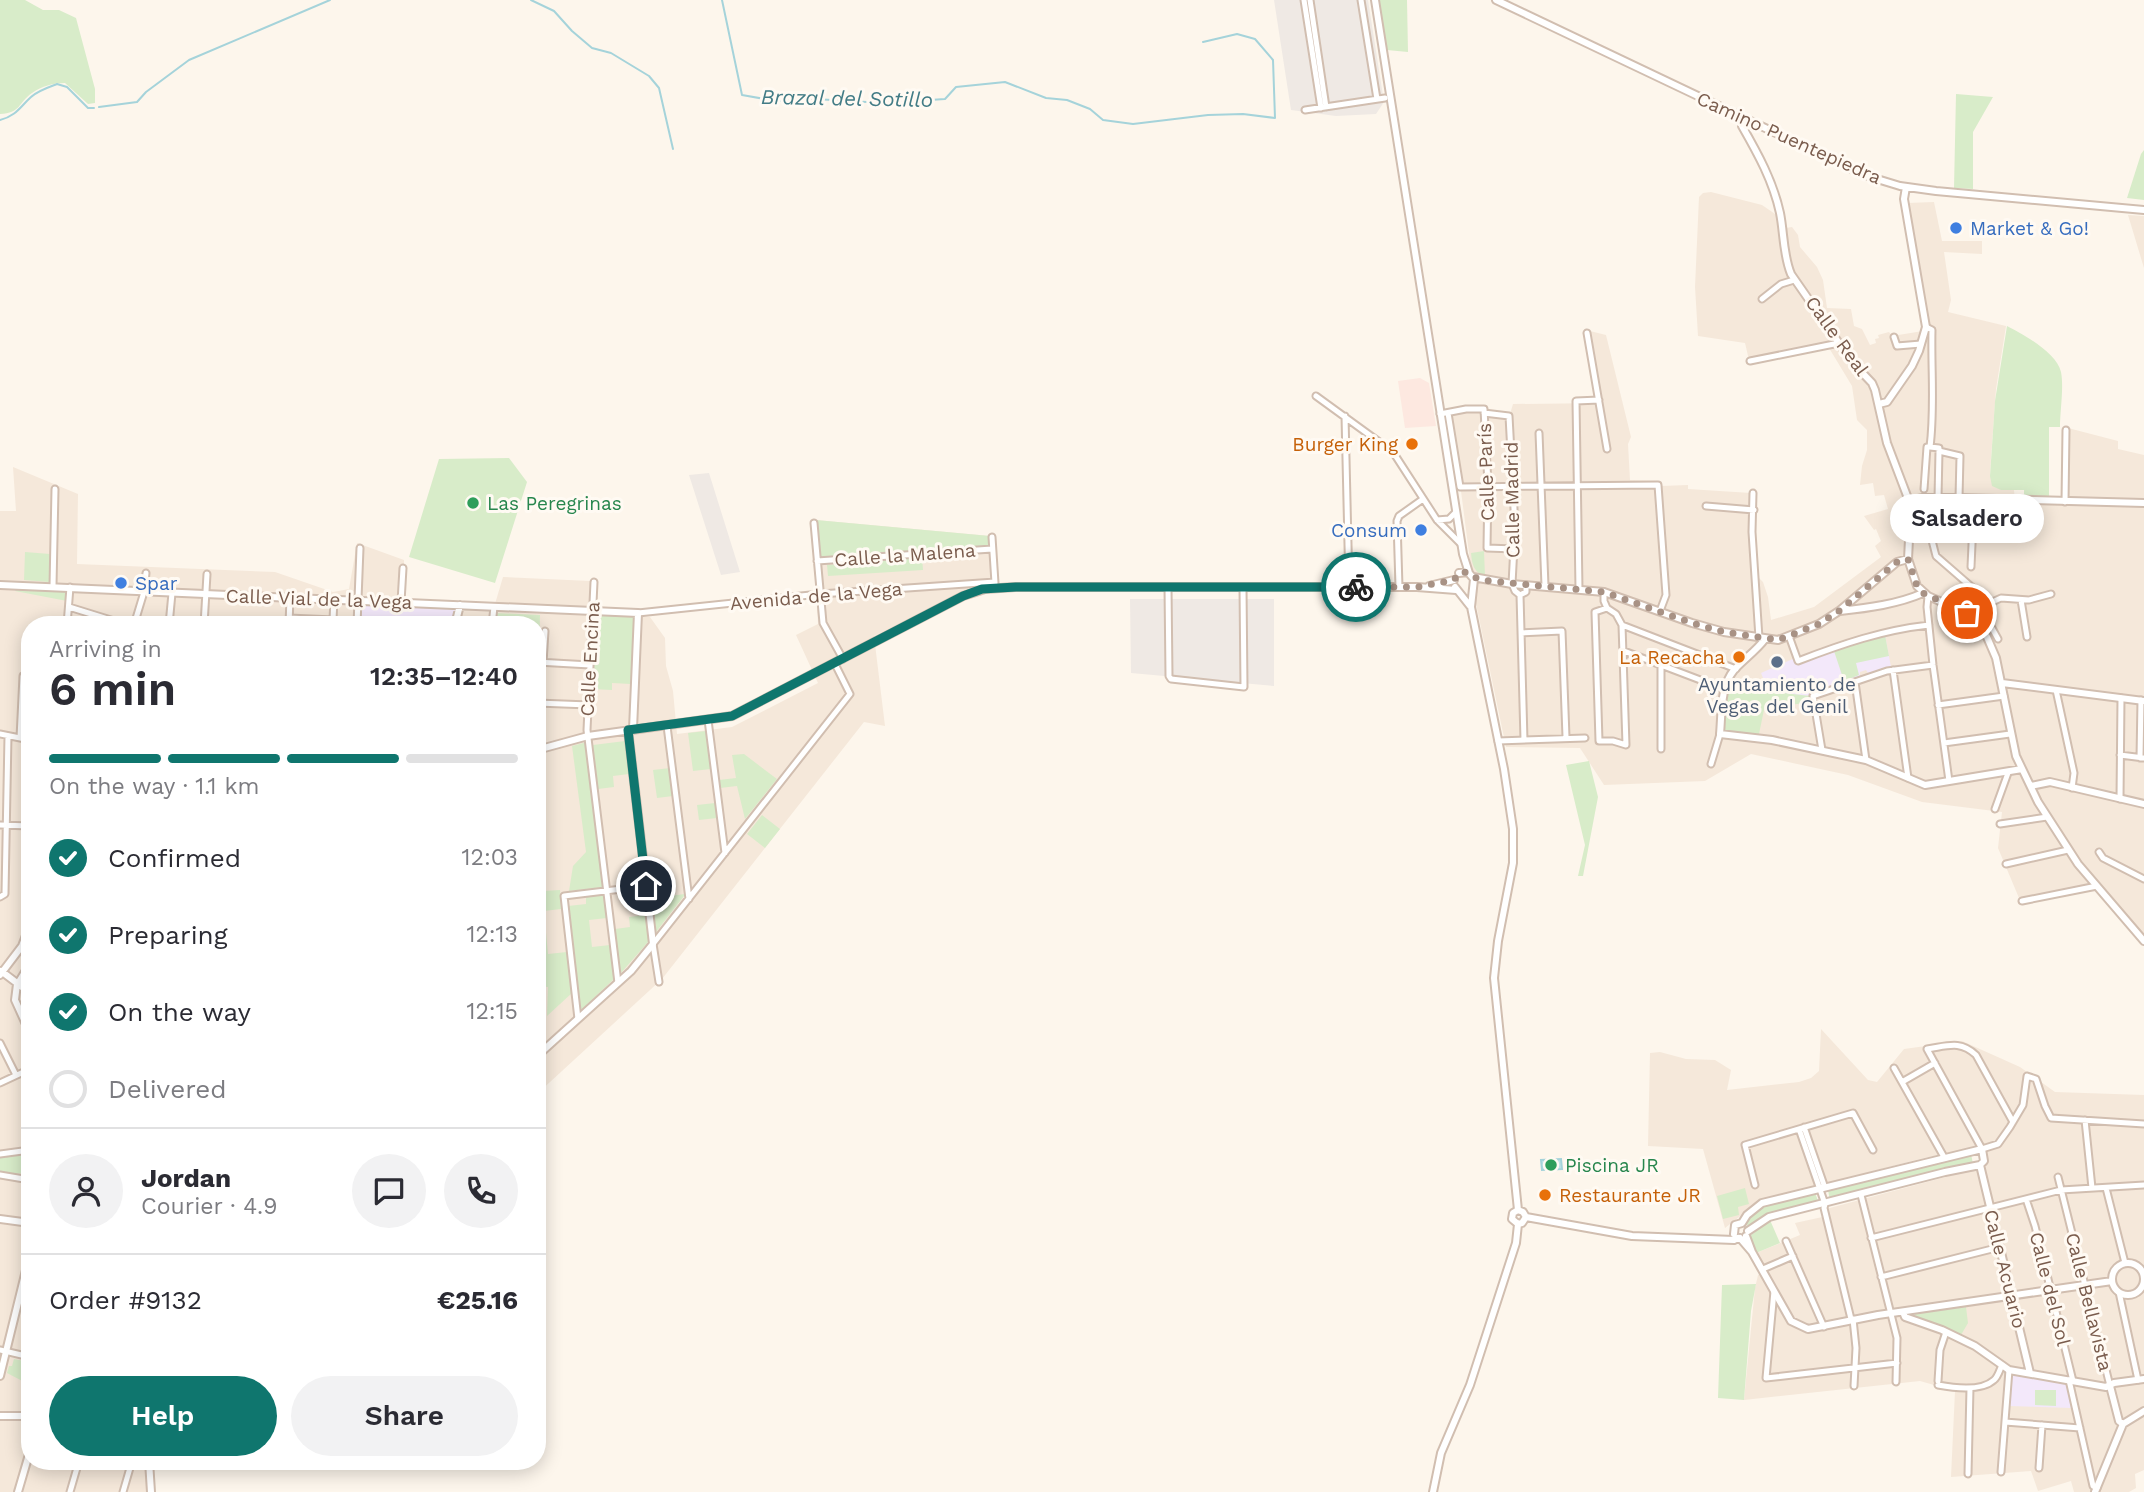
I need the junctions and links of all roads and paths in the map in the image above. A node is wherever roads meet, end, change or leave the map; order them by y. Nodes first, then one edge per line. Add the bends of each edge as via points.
1 (1307, 0) edge
2 (1361, 0) edge
3 (1375, 0) edge
4 (1496, 0) edge
5 (1385, 98) dead end
6 (1377, 99) junction
7 (1324, 107) junction
8 (1305, 110) dead end
9 (1744, 120) junction
10 (1906, 187) junction
11 (2144, 210) edge
12 (1794, 280) junction
13 (1762, 299) dead end
14 (1926, 327) junction
15 (1587, 333) dead end
16 (1894, 337) dead end
17 (1839, 343) junction
18 (1921, 344) junction
19 (1750, 361) dead end
20 (1316, 396) dead end
21 (1599, 400) junction
22 (1879, 404) junction
23 (1484, 411) junction
24 (1448, 413) junction
25 (1440, 414) junction
26 (1345, 416) junction
27 (1451, 429) junction
28 (2066, 430) dead end
29 (1443, 431) junction
30 (1539, 432) dead end
31 (1930, 446) junction
32 (1607, 449) dead end
33 (1939, 451) junction
34 (1541, 485) junction
35 (1577, 485) junction
36 (1488, 486) junction
37 (1513, 486) junction
38 (55, 489) dead end
39 (1924, 489) dead end
40 (1754, 493) dead end
41 (1923, 498) junction
42 (1938, 498) junction
43 (1959, 498) junction
44 (1423, 499) junction
45 (1975, 499) junction
46 (1909, 501) junction
47 (2065, 502) junction
48 (2144, 503) edge
49 (1706, 506) dead end
50 (1754, 509) junction
51 (1456, 512) junction
52 (1437, 520) junction
53 (814, 523) dead end
54 (1948, 527) dead end
55 (1973, 527) junction
56 (992, 537) dead end
57 (1461, 544) junction
58 (360, 548) dead end
59 (992, 549) junction
60 (1515, 549) junction
61 (1463, 554) junction
62 (1908, 559) junction
63 (817, 561) junction
64 (1971, 567) dead end
65 (403, 568) dead end
66 (146, 573) dead end
67 (1459, 573) junction
68 (207, 574) dead end
69 (1471, 575) junction
70 (1454, 580) junction
71 (1489, 581) junction
72 (594, 582) dead end
73 (1513, 584) junction
74 (0, 585) edge
75 (995, 585) junction
76 (1526, 585) junction
77 (53, 586) junction
78 (980, 586) junction
79 (1545, 586) junction
80 (70, 587) junction
81 (1168, 587) junction
82 (1243, 587) junction
83 (1349, 587) junction
84 (1399, 587) junction
85 (1417, 587) junction
86 (1473, 588) junction
87 (1579, 589) junction
88 (1974, 589) junction
89 (1458, 591) junction
90 (144, 592) junction
91 (961, 592) junction
92 (1604, 592) junction
93 (172, 593) junction
94 (206, 594) junction
95 (820, 594) junction
96 (2051, 594) dead end
97 (1520, 595) junction
98 (1926, 595) junction
99 (1968, 596) junction
100 (290, 597) junction
101 (334, 599) junction
102 (358, 600) junction
103 (2021, 600) junction
104 (401, 602) junction
105 (1851, 602) junction
106 (460, 605) junction
107 (1955, 606) junction
108 (69, 607) junction
109 (494, 607) junction
110 (1471, 607) junction
111 (1607, 608) junction
112 (1854, 610) junction
113 (593, 611) junction
114 (1660, 611) junction
115 (1839, 611) junction
116 (638, 613) junction
117 (68, 616) edge
118 (92, 616) edge
119 (137, 616) edge
120 (170, 616) edge
121 (205, 616) edge
122 (289, 616) edge
123 (333, 616) edge
124 (357, 616) edge
125 (457, 616) edge
126 (493, 616) edge
127 (1985, 619) junction
128 (1979, 624) junction
129 (1622, 625) junction
130 (1929, 625) junction
131 (1521, 633) junction
132 (1789, 636) junction
133 (2027, 637) dead end
134 (1762, 639) junction
135 (1998, 639) dead end
136 (1624, 651) junction
137 (844, 659) junction
138 (546, 663) edge
139 (835, 664) junction
140 (590, 665) junction
141 (1661, 665) junction
142 (1933, 665) junction
143 (1736, 668) junction
144 (1894, 670) junction
145 (1856, 682) junction
146 (2002, 683) junction
147 (1724, 689) junction
148 (2056, 690) junction
149 (2004, 696) junction
150 (2121, 698) junction
151 (2142, 701) edge
152 (546, 703) edge
153 (589, 705) junction
154 (1938, 705) junction
155 (21, 717) edge
156 (708, 720) junction
157 (667, 726) junction
158 (630, 730) junction
159 (0, 734) edge
160 (1720, 734) junction
161 (2010, 734) junction
162 (8, 736) junction
163 (588, 736) junction
164 (1566, 737) junction
165 (20, 738) joint
166 (1585, 738) dead end
167 (1524, 740) junction
168 (1498, 741) junction
169 (1944, 743) junction
170 (546, 748) edge
171 (1661, 749) dead end
172 (1822, 750) junction
173 (2120, 755) junction
174 (2142, 758) edge
175 (1866, 760) junction
176 (1711, 764) dead end
177 (2022, 769) junction
178 (2008, 773) junction
179 (1908, 778) junction
180 (1949, 781) junction
181 (2031, 786) junction
182 (2072, 788) junction
183 (2120, 799) junction
184 (2144, 804) edge
185 (1995, 809) dead end
186 (2047, 817) junction
187 (2000, 824) dead end
188 (3, 825) edge
189 (21, 826) edge
190 (2068, 850) junction
191 (2099, 852) dead end
192 (725, 854) junction
193 (2006, 864) dead end
194 (2144, 879) edge
195 (646, 886) junction
196 (2097, 886) junction
197 (607, 891) junction
198 (0, 897) edge
199 (688, 899) junction
200 (2022, 901) dead end
201 (2144, 941) edge
202 (653, 944) junction
203 (21, 947) edge
204 (11, 959) junction
205 (0, 961) edge
206 (1, 972) edge
207 (21, 978) edge
208 (659, 982) dead end
209 (618, 983) junction
210 (17, 984) junction
211 (21, 987) edge
212 (21, 1013) edge
213 (578, 1019) junction
214 (0, 1043) edge
215 (546, 1048) edge
216 (1935, 1063) junction
217 (1894, 1068) dead end
218 (21, 1073) edge
219 (16, 1075) junction
220 (1902, 1082) junction
221 (0, 1083) edge
222 (2085, 1120) junction
223 (2013, 1122) junction
224 (2144, 1124) edge
225 (1801, 1128) junction
226 (1982, 1149) junction
227 (1873, 1150) dead end
228 (1973, 1150) junction
229 (21, 1151) edge
230 (0, 1154) edge
231 (1944, 1157) junction
232 (1978, 1165) junction
233 (0, 1175) edge
234 (2058, 1177) dead end
235 (21, 1178) edge
236 (1755, 1185) dead end
237 (2144, 1185) edge
238 (2092, 1188) junction
239 (2106, 1188) junction
240 (1822, 1189) junction
241 (2062, 1190) junction
242 (1861, 1195) junction
243 (2026, 1199) junction
244 (1825, 1204) junction
245 (1990, 1208) junction
246 (1518, 1210) junction
247 (1526, 1217) junction
248 (0, 1219) edge
249 (21, 1222) edge
250 (1742, 1223) junction
251 (1518, 1224) junction
252 (1739, 1236) junction
253 (1871, 1238) junction
254 (1786, 1241) dead end
255 (2000, 1247) junction
256 (1793, 1256) junction
257 (2125, 1263) junction
258 (1763, 1269) junction
259 (1881, 1277) junction
260 (2112, 1281) junction
261 (2085, 1284) junction
262 (21, 1287) edge
263 (2050, 1290) junction
264 (2142, 1290) edge
265 (1773, 1291) junction
266 (2119, 1292) junction
267 (2011, 1296) junction
268 (1903, 1312) junction
269 (1891, 1314) junction
270 (1852, 1319) junction
271 (1824, 1327) junction
272 (1947, 1333) junction
273 (3, 1351) edge
274 (21, 1355) edge
275 (1897, 1363) junction
276 (2002, 1364) junction
277 (1856, 1367) junction
278 (2009, 1370) junction
279 (2030, 1373) junction
280 (0, 1377) edge
281 (2141, 1379) edge
282 (2071, 1380) junction
283 (1896, 1382) dead end
284 (1854, 1386) dead end
285 (2110, 1386) junction
286 (1970, 1388) junction
287 (2144, 1411) edge
288 (0, 1416) edge
289 (21, 1416) edge
290 (2005, 1422) junction
291 (2123, 1424) junction
292 (2042, 1425) junction
293 (2080, 1428) junction
294 (2039, 1468) dead end
295 (24, 1470) edge
296 (76, 1470) edge
297 (129, 1470) edge
298 (150, 1470) edge
299 (2001, 1472) dead end
300 (1968, 1474) dead end
301 (2096, 1490) edge
302 (18, 1492) edge
303 (70, 1492) edge
304 (123, 1492) edge
305 (151, 1492) edge
306 (1433, 1492) edge

1 - 7 street
2 - 6 street
3 - 25 street
4 - 9 street, Camino Puentepiedra
5 - 6 street
6 - 7 street
7 - 8 street
9 - 10 street, Camino Puentepiedra via 1853,171
9 - 12 street, Calle Real via 1742,126 1767,172 1780,212
10 - 11 street, Camino Puentepiedra
10 - 14 street via 1903,199
12 - 13 street
12 - 17 street, Calle Real
14 - 18 street
14 - 31 street via 1932,330
15 - 21 street
16 - 18 street via 1897,346
17 - 19 street
17 - 22 street, Calle Real via 1872,383
18 - 22 street via 1887,402
20 - 26 street
21 - 32 street
21 - 35 street via 1576,401
22 - 46 street, Calle Real via 1887,443
23 - 24 street
23 - 36 street, Calle París
23 - 37 street, Calle Madrid via 1510,416
24 - 25 street
24 - 27 street
25 - 29 street
26 - 44 street via 1393,452
26 - 83 street
27 - 29 street
27 - 36 street via 1460,487
28 - 47 street
29 - 51 street
30 - 34 street
31 - 33 street
31 - 39 street
33 - 42 street
33 - 43 street via 1960,456
34 - 35 street
34 - 37 street
34 - 79 street
35 - 87 street
35 - 114 street via 1658,485 1666,595
36 - 37 street
36 - 60 street, Calle París via 1487,548
37 - 60 street, Calle Madrid
38 - 77 street
40 - 50 street
41 - 42 street
41 - 46 street
41 - 88 street via 1936,556
42 - 43 street
43 - 45 street
44 - 52 street
44 - 84 street via 1397,521
45 - 47 street
45 - 55 street
46 - 62 street, Calle Real
47 - 48 street
49 - 50 street
50 - 134 street via 1753,560
51 - 52 street via 1449,519
51 - 57 street
52 - 57 street
53 - 63 street
54 - 55 street
55 - 64 street
56 - 59 street, Calle la Malena
57 - 61 street
58 - 102 street
59 - 63 street, Calle la Malena
59 - 75 street, Calle la Malena
60 - 73 street, Calle Madrid
61 - 67 street
61 - 69 street
62 - 98 street via 1917,586
62 - 105 street via 1897,562
63 - 95 street
65 - 104 street
66 - 90 street
67 - 69 street
67 - 70 street
68 - 94 street
69 - 71 street
69 - 86 street
70 - 85 street
70 - 89 street
71 - 73 street
71 - 86 street
72 - 113 street, Calle Encina
73 - 76 street
73 - 97 street
74 - 77 street, Calle Vial de la Vega
75 - 78 street
75 - 81 street
76 - 79 street
76 - 97 street via 1526,592
77 - 80 street, Calle Vial de la Vega
78 - 91 street
78 - 91 street, Avenida de la Vega
79 - 87 street
80 - 90 street, Calle Vial de la Vega
80 - 108 street
81 - 82 street
81 - 82 street via 1171,680 1244,687
82 - 83 street
83 - 84 street
84 - 85 street
85 - 89 street
86 - 89 street
86 - 110 street
87 - 92 street
88 - 99 street
88 - 103 street via 1990,603 2001,598
89 - 110 street
90 - 93 street, Calle Vial de la Vega
90 - 119 street
91 - 95 street, Avenida de la Vega
91 - 137 street
92 - 111 street
92 - 114 street
93 - 94 street, Calle Vial de la Vega
93 - 120 street
94 - 100 street, Calle Vial de la Vega
94 - 121 street
95 - 116 street, Avenida de la Vega
95 - 137 street via 823,624
96 - 103 street
97 - 131 street
98 - 107 street
98 - 112 street
98 - 130 street
99 - 107 street
99 - 127 street
100 - 101 street, Calle Vial de la Vega
100 - 122 street
101 - 102 street, Calle Vial de la Vega
101 - 123 street
102 - 104 street, Calle Vial de la Vega
102 - 124 street
103 - 133 street
104 - 106 street, Calle Vial de la Vega
105 - 112 street
105 - 115 street
106 - 109 street, Calle Vial de la Vega
106 - 125 street
107 - 128 street
108 - 117 street
108 - 118 street
109 - 113 street, Calle Vial de la Vega
109 - 126 street
110 - 168 street
111 - 129 street
111 - 136 street via 1595,612 1599,741 1626,745
112 - 115 street
113 - 116 street, Calle Vial de la Vega
113 - 140 street, Calle Encina
114 - 134 street
115 - 132 street
116 - 158 street
127 - 128 street
127 - 135 street
128 - 146 street
129 - 136 street
129 - 143 street
130 - 132 street via 1850,641 1798,661
130 - 142 street
131 - 164 street via 1562,631
131 - 167 street
132 - 134 street
134 - 143 street via 1756,652
136 - 141 street
137 - 139 street
138 - 140 street
139 - 156 street via 751,708
139 - 192 street via 850,694
140 - 153 street, Calle Encina
141 - 147 street
141 - 171 street
142 - 144 street
142 - 154 street
143 - 147 street
144 - 145 street
144 - 179 street
145 - 172 street via 1813,696
145 - 175 street
146 - 148 street
146 - 149 street
147 - 160 street
148 - 150 street
148 - 182 street via 2074,774
149 - 154 street
149 - 161 street
150 - 151 street
150 - 173 street
151 - 174 street
152 - 153 street
153 - 163 street, Calle Encina
154 - 169 street
155 - 165 street
156 - 157 street
156 - 192 street
157 - 158 street
157 - 199 street
158 - 163 street
158 - 195 street
159 - 162 street
160 - 172 street
160 - 176 street
161 - 169 street
161 - 177 street
162 - 165 street
162 - 188 street
163 - 170 street
163 - 197 street, Calle Encina
164 - 166 street
164 - 167 street
167 - 168 street
168 - 246 street via 1514,848 1497,950 1495,992
169 - 180 street
172 - 175 street
173 - 174 street
173 - 183 street
175 - 179 street
177 - 178 street
177 - 181 street
178 - 180 street
178 - 185 street
179 - 180 street via 1925,785
181 - 182 street via 2050,782
181 - 186 street
182 - 183 street
183 - 184 street
186 - 187 street
186 - 190 street
188 - 189 street
188 - 198 street via 5,894
190 - 193 street
190 - 196 street
191 - 194 street
192 - 199 street
195 - 197 street
195 - 202 street
196 - 200 street
196 - 201 street
197 - 209 street, Calle Encina
197 - 213 street via 564,896
199 - 202 street
202 - 208 street
202 - 209 street
203 - 204 street
204 - 205 street
204 - 206 street
206 - 210 street
207 - 210 street
209 - 213 street
210 - 211 street
210 - 212 street via 15,1000
213 - 215 street
214 - 219 street
216 - 220 street
216 - 223 street via 1927,1049 1967,1047
216 - 226 street
217 - 220 street
218 - 219 street
219 - 221 street
220 - 231 street
222 - 223 street via 2051,1118 2036,1079 2027,1076 2023,1105
222 - 224 street
222 - 238 street
223 - 226 street via 1998,1144
225 - 227 street via 1853,1113
225 - 236 street via 1745,1145
225 - 240 street
226 - 228 street
226 - 232 street via 1984,1161
228 - 231 street
228 - 232 street, Calle Acuario
229 - 230 street
231 - 240 street
232 - 242 street
232 - 245 street, Calle Acuario
233 - 235 street
234 - 241 street, Calle Bellavista
237 - 239 street
238 - 239 street
238 - 241 street
239 - 257 street
240 - 244 street
240 - 250 street via 1762,1203
241 - 243 street
241 - 261 street, Calle Bellavista
242 - 244 street
242 - 253 street
243 - 245 street
243 - 263 street, Calle del Sol
244 - 252 street via 1769,1217
244 - 270 street
245 - 253 street
245 - 255 street, Calle Acuario
246 - 247 street
246 - 251 street via 1512,1219
247 - 251 street
247 - 252 street via 1632,1237
248 - 249 street
250 - 252 street via 1746,1226
250 - 252 street via 1735,1225
251 - 306 street via 1516,1243 1470,1385 1441,1453
252 - 258 street
253 - 259 street
254 - 256 street
255 - 259 street
255 - 267 street, Calle Acuario
256 - 258 street
256 - 271 street
257 - 260 street via 2114,1270
257 - 264 street via 2137,1265 2143,1273
258 - 265 street
259 - 269 street
260 - 261 street
260 - 266 street
261 - 263 street
261 - 285 street, Calle Bellavista
262 - 273 street
263 - 267 street
263 - 282 street, Calle del Sol
264 - 266 street via 2129,1295
265 - 271 street via 1795,1325
265 - 277 street via 1766,1378
266 - 281 street
267 - 268 street
267 - 279 street, Calle Acuario
268 - 269 street
268 - 272 street via 1905,1317
269 - 270 street
269 - 275 street
270 - 271 street
270 - 277 street
272 - 276 street
272 - 286 street via 1940,1352 1938,1383
273 - 274 street
273 - 280 street
275 - 277 street
275 - 283 street
276 - 278 street
276 - 286 street via 1996,1379
277 - 284 street
278 - 279 street
278 - 290 street
279 - 282 street
281 - 285 street
282 - 285 street
282 - 293 street, Calle del Sol
285 - 291 street, Calle Bellavista
286 - 300 street
287 - 291 street
288 - 289 street
290 - 292 street
290 - 299 street
291 - 301 street
292 - 293 street
292 - 294 street
293 - 301 street, Calle del Sol
295 - 302 street
296 - 303 street
297 - 304 street
298 - 305 street

